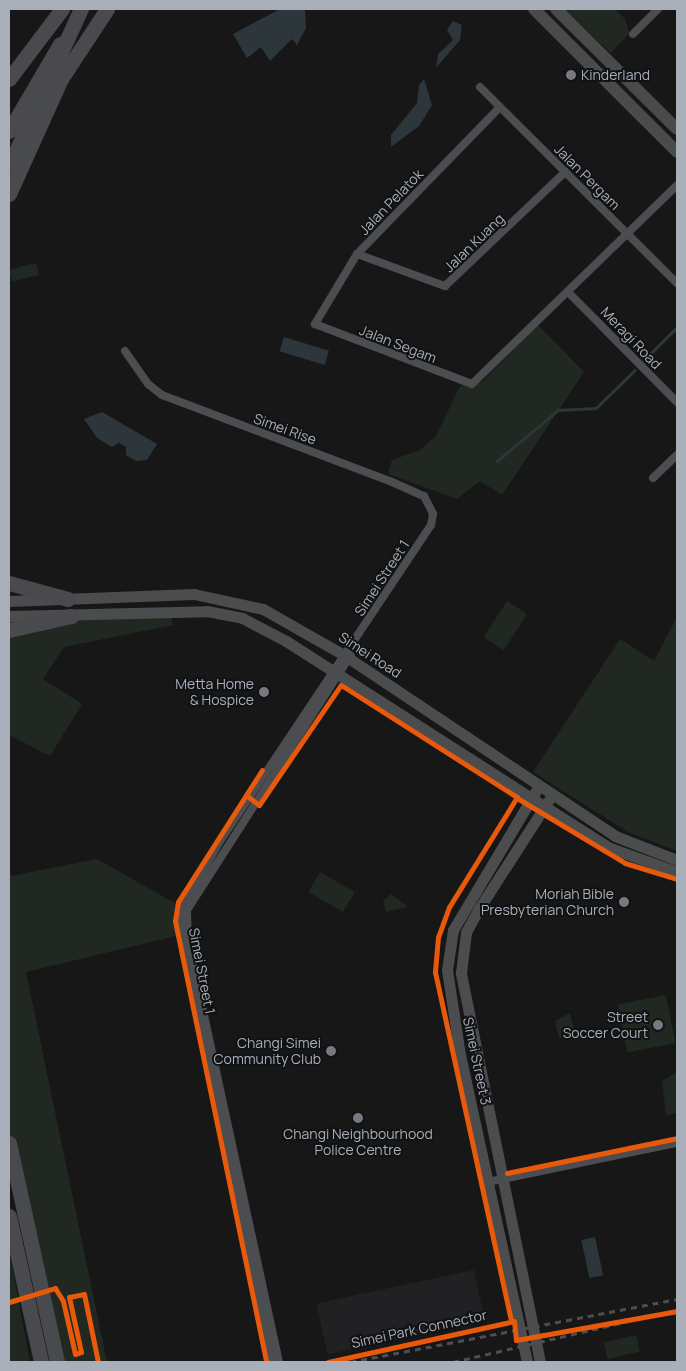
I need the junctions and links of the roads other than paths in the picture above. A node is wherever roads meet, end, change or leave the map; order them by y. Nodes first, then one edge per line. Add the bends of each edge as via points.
1 (54, 9) edge
2 (62, 9) edge
3 (81, 9) edge
4 (90, 9) edge
5 (107, 9) edge
6 (115, 9) edge
7 (534, 9) edge
8 (556, 9) edge
9 (658, 9) edge
10 (96, 26) junction
11 (633, 34) dead end
12 (36, 42) junction
13 (9, 79) edge
14 (480, 87) dead end
15 (500, 108) junction
16 (677, 129) edge
17 (9, 131) edge
18 (677, 152) edge
19 (9, 166) edge
20 (565, 172) junction
21 (677, 185) edge
22 (9, 194) edge
23 (628, 234) junction
24 (357, 254) junction
25 (677, 283) edge
26 (568, 292) junction
27 (315, 324) joint
28 (125, 351) dead end
29 (677, 402) edge
30 (677, 455) edge
31 (653, 478) dead end
32 (431, 525) joint
33 (9, 583) edge
34 (68, 599) junction
35 (9, 601) edge
36 (9, 616) edge
37 (71, 616) junction
38 (9, 630) edge
39 (346, 656) junction
40 (336, 673) junction
41 (539, 786) junction
42 (553, 794) junction
43 (533, 797) junction
44 (546, 805) junction
45 (615, 836) junction
46 (610, 848) junction
47 (677, 860) edge
48 (677, 872) edge
49 (9, 1143) edge
50 (677, 1143) edge
51 (502, 1180) junction
52 (488, 1182) junction
53 (9, 1216) edge
54 (41, 1362) edge
55 (57, 1362) edge
56 (273, 1362) edge
57 (279, 1362) edge
58 (527, 1362) edge
59 (540, 1362) edge

1 - 12 highway
2 - 12 highway
3 - 19 highway, bridge
4 - 17 highway via 62,40
5 - 10 highway
6 - 10 highway
7 - 18 main road
8 - 16 main road
9 - 11 street
10 - 22 highway via 61,79
12 - 13 highway
14 - 15 street, Jalan Pergam
15 - 20 street, Jalan Pergam
15 - 24 street, Jalan Pelatok
20 - 23 street, Jalan Pergam
20 - 24 street, Jalan Kuang via 445,286
21 - 23 street
23 - 25 street, Jalan Pergam
23 - 26 street
24 - 27 street, Jalan Pelatok
26 - 27 street, Jalan Segam via 472,384
26 - 29 street, Meragi Road
28 - 32 street, Simei Rise via 148,384 162,395 424,496 432,510
30 - 31 street
32 - 39 street, Simei Street 1
33 - 34 highway
34 - 35 main road, Simei Road
34 - 39 main road, Simei Road via 181,594 228,598 283,618
36 - 37 main road
37 - 38 highway
37 - 40 main road via 223,614 273,634
39 - 40 street, Simei Street 1
39 - 41 main road, Simei Road
40 - 43 main road
40 - 56 street, Simei Street 1 via 222,838 181,913 183,942
40 - 57 street, Simei Street 1 via 186,910 188,941
41 - 42 main road, Simei Road
41 - 43 main road, Simei Street 3
42 - 44 main road, Simei Street 3
42 - 45 main road, Simei Road
43 - 44 main road
43 - 52 main road, Simei Street 3 via 468,900 447,953 448,993
44 - 46 main road
44 - 51 main road, Simei Street 3 via 478,909 462,949 463,996
45 - 46 main road via 609,839
45 - 47 main road, Simei Road
46 - 48 main road
49 - 55 highway
50 - 51 street
51 - 52 street
51 - 59 main road, Simei Street 3
52 - 58 main road, Simei Street 3
53 - 54 highway

